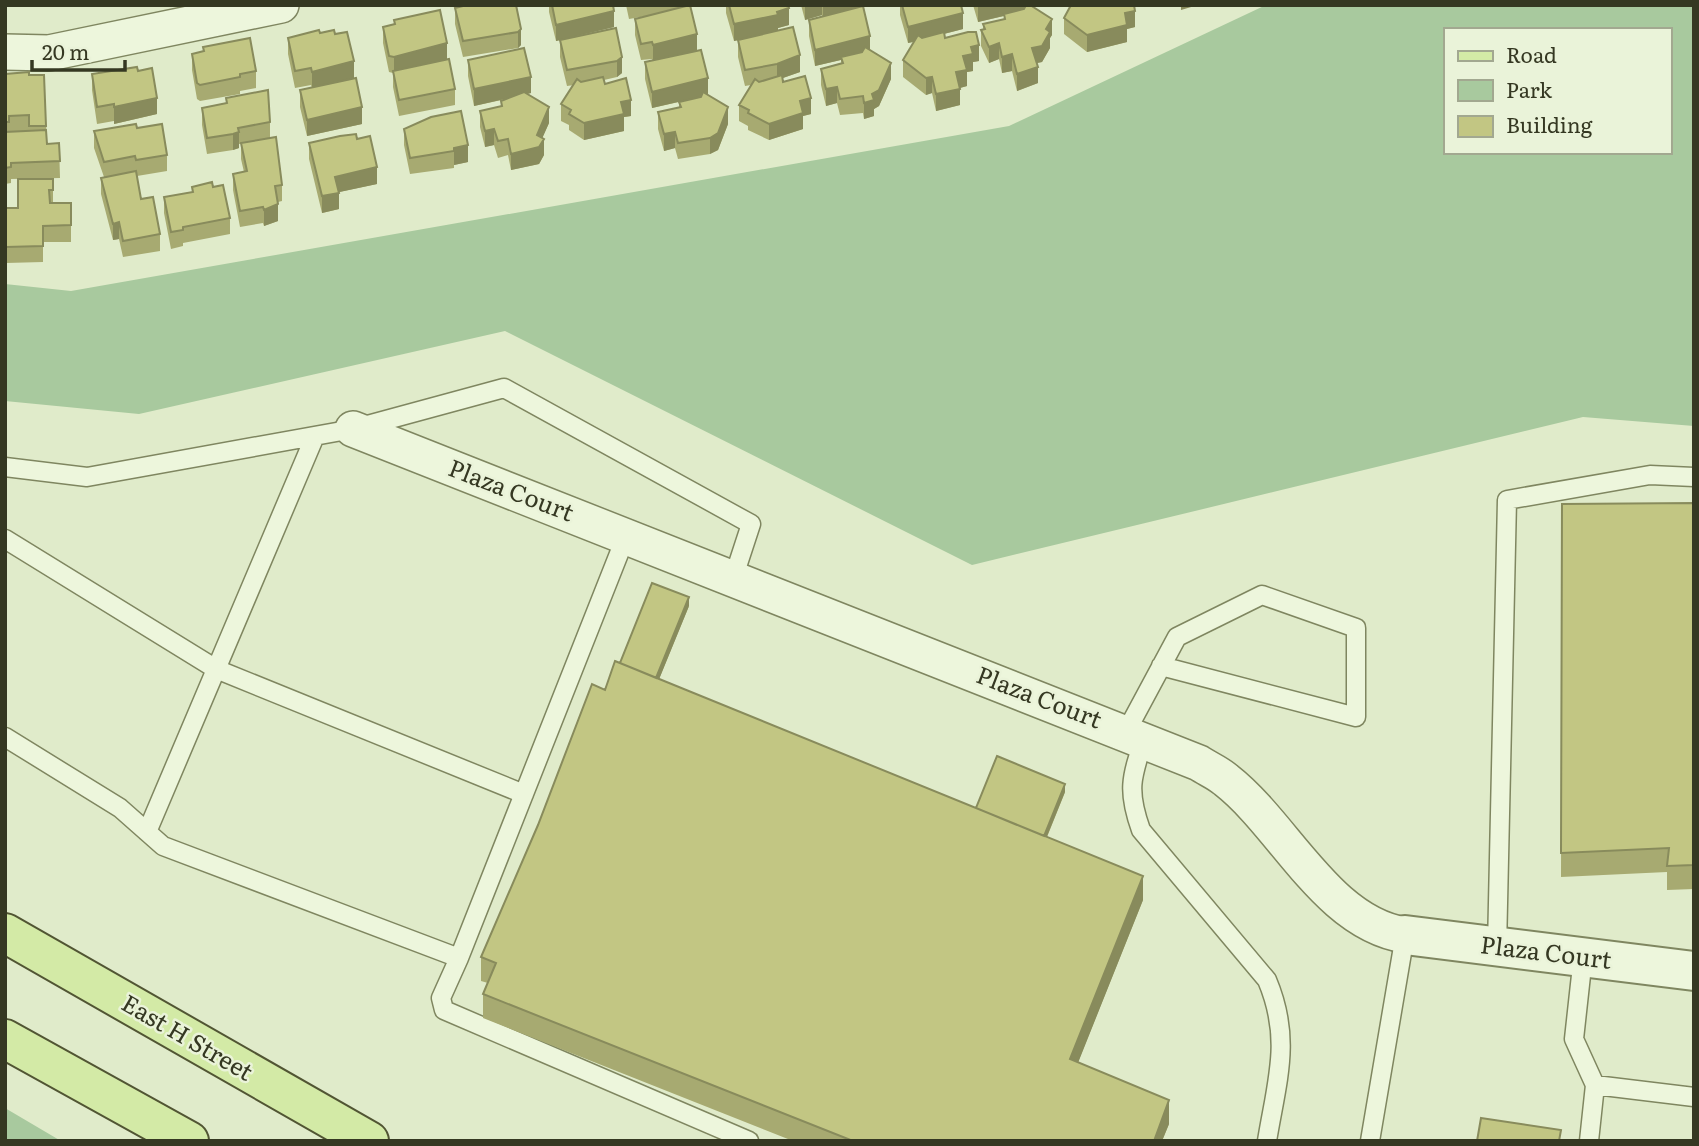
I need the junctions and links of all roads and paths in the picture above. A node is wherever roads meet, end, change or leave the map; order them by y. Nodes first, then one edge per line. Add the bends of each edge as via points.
1 (281, 5) edge
2 (5, 52) edge
3 (353, 429) junction
4 (315, 436) junction
5 (5, 467) edge
6 (1694, 477) edge
7 (626, 536) junction
8 (5, 539) edge
9 (733, 579) junction
10 (1161, 666) junction
11 (216, 669) junction
12 (1135, 736) junction
13 (5, 737) edge
14 (524, 794) junction
15 (147, 832) junction
16 (5, 933) edge
17 (1405, 935) junction
18 (1497, 948) junction
19 (1583, 957) junction
20 (459, 958) junction
21 (1694, 971) edge
22 (5, 1039) edge
23 (1595, 1086) junction
24 (1694, 1097) edge
25 (189, 1141) edge
26 (369, 1141) edge
27 (749, 1141) edge
28 (1267, 1141) edge
29 (1370, 1141) edge
30 (1589, 1141) edge

1 - 2 street via 49,53
3 - 4 lane
3 - 7 street, Plaza Court
3 - 9 lane via 505,388 751,524
4 - 5 lane via 87,477
4 - 11 lane
6 - 18 lane via 1650,475 1507,500
7 - 9 street, Plaza Court
7 - 14 lane
8 - 11 lane
9 - 12 street, Plaza Court
10 - 10 lane via 1177,637 1262,595 1356,628 1356,717
10 - 12 lane
11 - 14 lane
11 - 15 lane
12 - 17 street, Plaza Court via 1227,780 1340,902 1388,932
12 - 28 lane via 1131,800 1141,830 1267,980 1279,1007 1283,1046
13 - 15 lane via 120,808
14 - 20 lane
15 - 20 lane via 163,846
16 - 26 main road, East H Street
17 - 18 street, Plaza Court
17 - 29 lane
18 - 19 street, Plaza Court
19 - 21 street, Plaza Court
19 - 23 lane via 1574,1039
20 - 27 lane via 441,998 444,1010
22 - 25 main road
23 - 24 lane
23 - 30 lane

